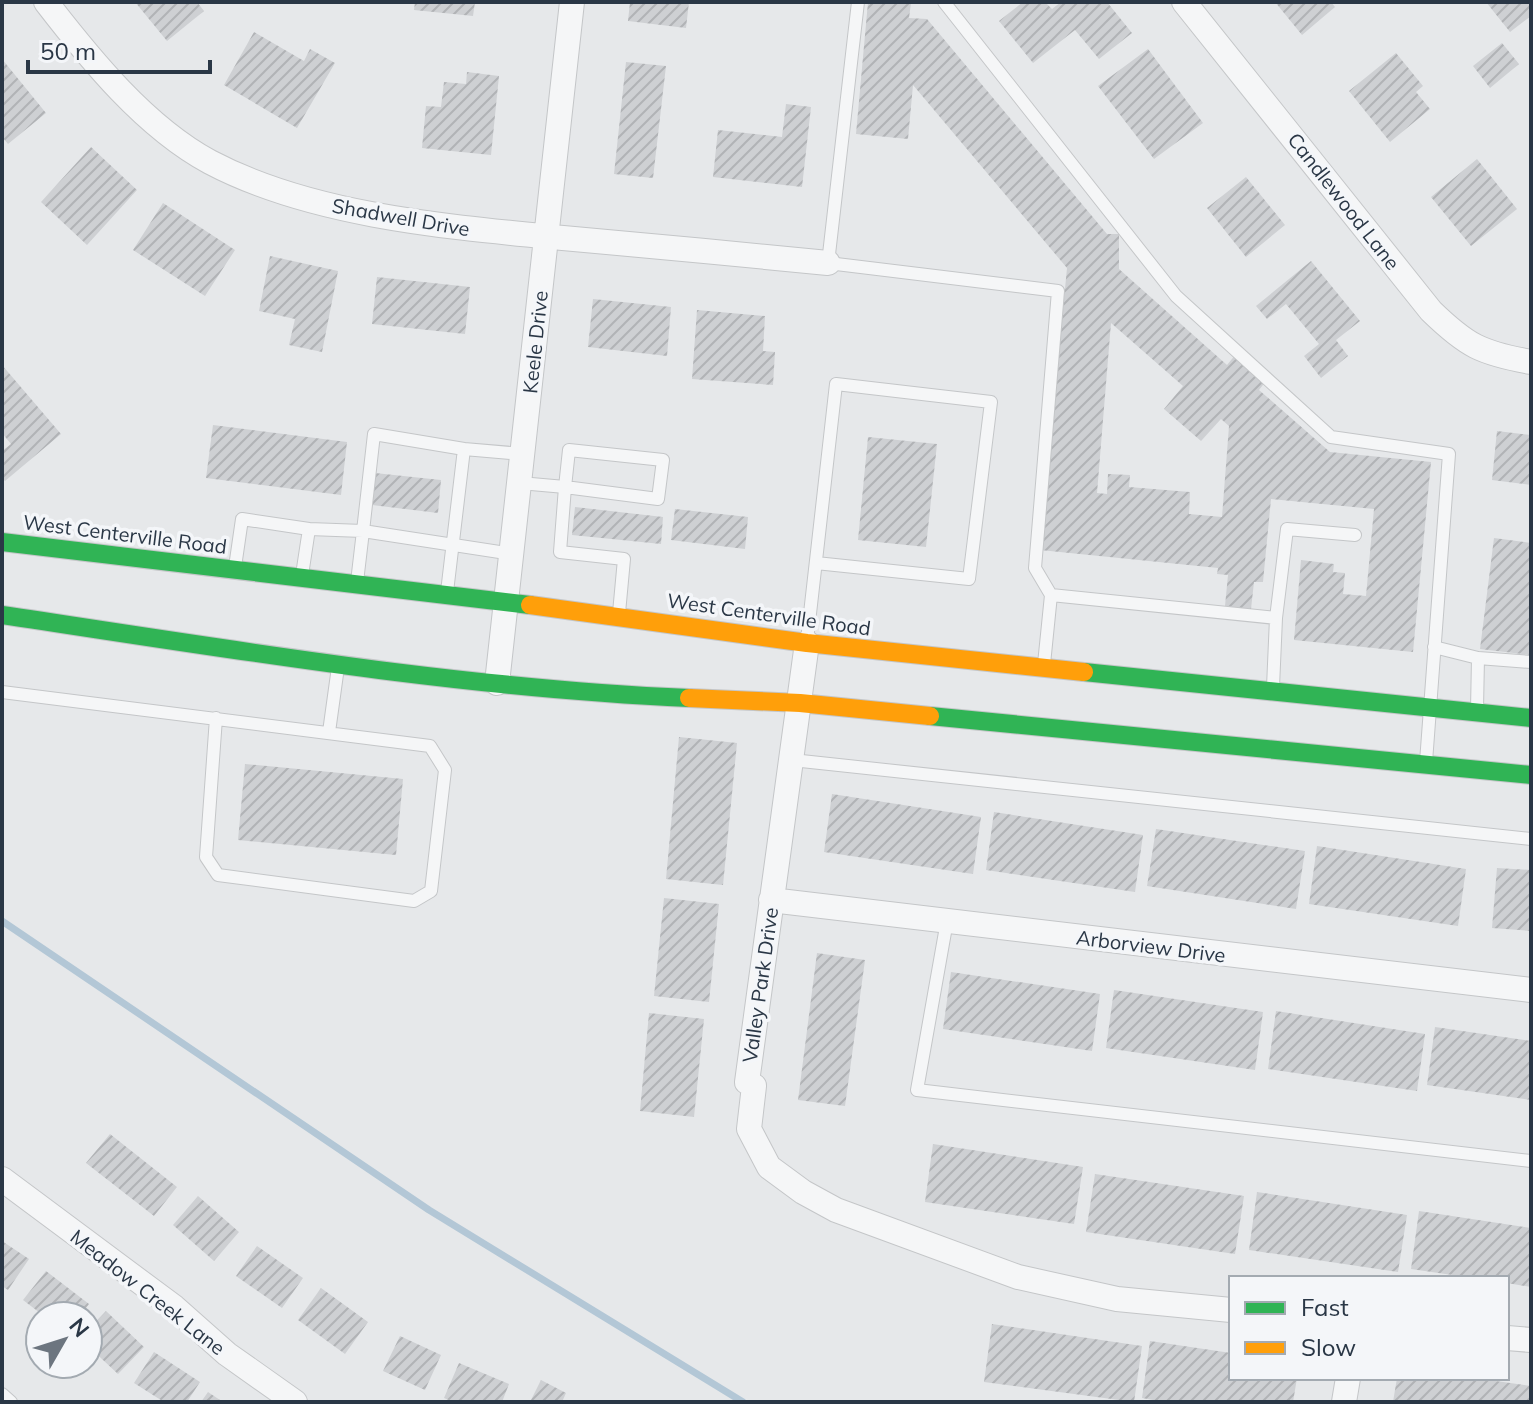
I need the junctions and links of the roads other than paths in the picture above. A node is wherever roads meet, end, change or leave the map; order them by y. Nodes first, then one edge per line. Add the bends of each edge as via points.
1 (46, 2) edge
2 (572, 2) edge
3 (858, 2) edge
4 (944, 2) edge
5 (1184, 2) edge
6 (546, 236) junction
7 (828, 263) junction
8 (1531, 362) edge
9 (464, 449) junction
10 (523, 454) junction
11 (520, 483) junction
12 (565, 487) junction
13 (309, 529) junction
14 (363, 531) junction
15 (1355, 535) dead end
16 (2, 542) edge
17 (453, 545) junction
18 (512, 554) junction
19 (816, 563) junction
20 (235, 570) junction
21 (302, 578) junction
22 (357, 585) junction
23 (446, 595) junction
24 (1051, 595) junction
25 (507, 603) junction
26 (2, 615) edge
27 (619, 616) junction
28 (1276, 618) junction
29 (807, 643) junction
30 (1434, 647) junction
31 (1478, 658) junction
32 (1531, 662) edge
33 (338, 664) junction
34 (1044, 668) junction
35 (497, 683) junction
36 (1272, 691) junction
37 (2, 692) edge
38 (800, 703) junction
39 (1429, 708) junction
40 (1476, 712) junction
41 (216, 718) junction
42 (1531, 718) edge
43 (329, 732) junction
44 (792, 760) junction
45 (1426, 764) junction
46 (1531, 775) edge
47 (1531, 839) edge
48 (771, 900) junction
49 (947, 921) junction
50 (1531, 990) edge
51 (1531, 1161) edge
52 (2, 1179) edge
53 (1229, 1310) edge
54 (1509, 1338) edge
55 (1531, 1340) edge
56 (1348, 1380) edge
57 (2, 1394) edge
58 (11, 1402) edge
59 (295, 1402) edge
60 (1344, 1402) edge

1 - 6 street, Shadwell Drive via 85,52 156,125 209,161 298,198 452,228
2 - 6 street, Keele Drive
3 - 7 lane
4 - 30 lane via 1176,296 1331,437 1449,454
5 - 8 street, Candlewood Lane via 1431,311 1457,336 1492,355
6 - 7 street, Shadwell Drive
6 - 10 street, Keele Drive
7 - 24 lane via 1058,291 1035,568
9 - 10 lane
9 - 14 lane via 374,434
9 - 17 lane
10 - 11 street, Keele Drive
11 - 12 lane
11 - 18 street, Keele Drive
12 - 12 lane via 569,450 663,460 658,499
12 - 27 lane via 560,552 624,559
13 - 14 lane
13 - 20 lane via 242,519
13 - 21 lane
14 - 17 lane
14 - 22 lane
15 - 28 lane via 1287,529
16 - 20 main road, West Centerville Road
17 - 18 lane
17 - 23 lane
18 - 25 street, Keele Drive
19 - 19 lane via 836,384 991,402 969,579
19 - 29 lane
20 - 21 main road, West Centerville Road
21 - 22 main road, West Centerville Road
22 - 23 main road, West Centerville Road
23 - 25 main road, West Centerville Road
24 - 28 lane
24 - 34 lane
25 - 27 main road, West Centerville Road
25 - 35 street, Keele Drive
26 - 33 main road
27 - 29 main road, West Centerville Road
28 - 36 lane
29 - 34 main road, West Centerville Road
29 - 38 street, Valley Park Drive
30 - 31 lane
30 - 39 lane
31 - 32 lane
31 - 40 lane
33 - 35 main road
33 - 43 lane
34 - 36 main road, West Centerville Road
35 - 38 main road via 599,694
36 - 39 main road, West Centerville Road
37 - 41 lane
38 - 44 street, Valley Park Drive
38 - 45 main road
39 - 40 main road, West Centerville Road
39 - 45 lane
40 - 42 main road, West Centerville Road
41 - 43 lane
41 - 43 lane via 206,857 218,875 414,901 431,891 445,770 430,746
44 - 47 lane
44 - 48 street, Valley Park Drive
45 - 46 main road
48 - 49 street, Arborview Drive
48 - 53 street, Valley Park Drive via 747,1082 754,1086 749,1129 769,1167 836,1210 1018,1277 1117,1299
49 - 50 street, Arborview Drive
49 - 51 lane via 917,1090
52 - 59 street, Meadow Creek Lane
54 - 55 street
56 - 60 street
57 - 58 lane

